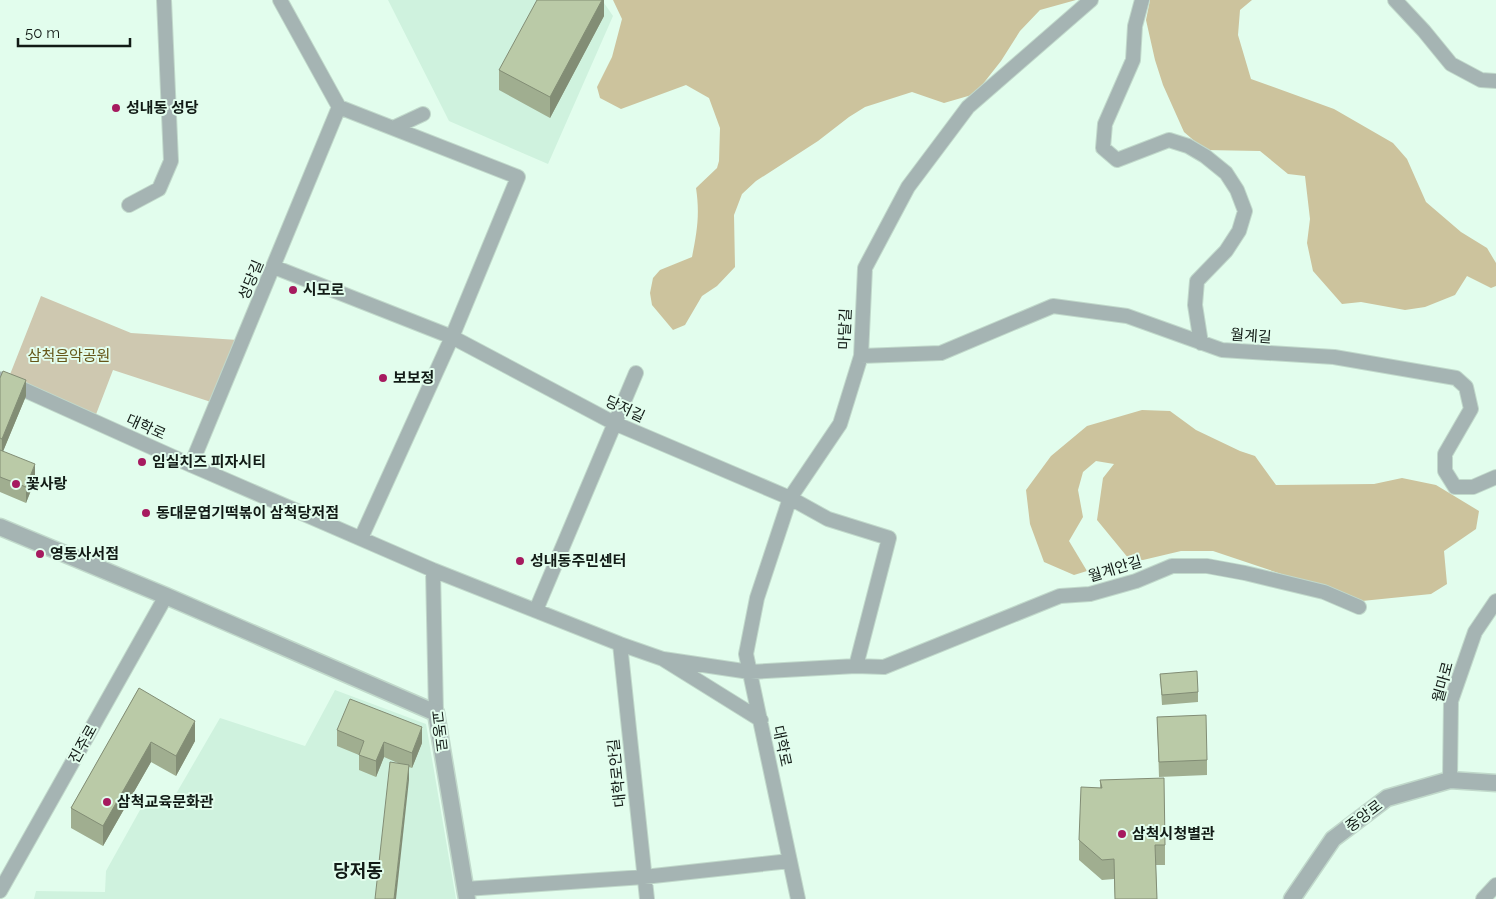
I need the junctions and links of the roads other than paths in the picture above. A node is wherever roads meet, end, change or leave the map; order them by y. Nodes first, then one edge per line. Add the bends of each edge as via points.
1 (164, 0) edge
2 (280, 0) edge
3 (1091, 0) edge
4 (1142, 0) edge
5 (1395, 0) edge
6 (1496, 81) edge
7 (340, 107) junction
8 (423, 114) dead end
9 (393, 128) junction
10 (129, 205) dead end
11 (274, 267) junction
12 (452, 336) junction
13 (1201, 342) junction
14 (860, 356) junction
15 (636, 373) dead end
16 (0, 380) edge
17 (614, 423) junction
18 (191, 466) junction
19 (1496, 477) edge
20 (790, 498) junction
21 (0, 526) edge
22 (361, 538) junction
23 (433, 570) junction
24 (166, 596) junction
25 (1496, 601) edge
26 (1359, 607) dead end
27 (536, 610) junction
28 (620, 644) junction
29 (663, 659) junction
30 (856, 666) junction
31 (750, 672) junction
32 (436, 713) junction
33 (761, 720) junction
34 (1450, 780) junction
35 (1496, 783) edge
36 (790, 862) junction
37 (644, 877) junction
38 (1496, 885) edge
39 (0, 891) edge
40 (466, 894) edge
41 (647, 899) edge
42 (798, 899) edge
43 (1292, 899) edge
44 (1483, 899) edge

1 - 10 street via 171,160 159,189
2 - 7 street
3 - 14 street, 마달길 via 968,107 908,187 865,268
4 - 13 street via 1135,26 1133,60 1105,124 1103,148 1118,160 1169,140 1188,146 1226,173 1245,211 1239,231 1226,251 1197,281 1195,305
5 - 6 street via 1450,64 1481,80
7 - 9 street
7 - 11 street, 성당길
8 - 9 street
9 - 12 street via 518,176
11 - 12 street, 당저길
11 - 18 street, 성당길
12 - 17 street, 당저길
12 - 22 street
13 - 14 street, 월계길 via 1127,316 1053,306 941,353
13 - 19 street, 월계길 via 1222,350 1334,357 1456,378 1466,387 1471,409 1445,454 1445,471 1455,487 1473,487
14 - 20 street, 마달길 via 840,424
15 - 17 street
16 - 18 street, 대학로
17 - 20 street, 당저길
17 - 27 street
18 - 22 street, 대학로
20 - 30 street via 828,519 889,538
20 - 31 street, 마달길 via 758,598 746,654
21 - 24 street
22 - 23 street, 대학로
23 - 27 street, 대학로
23 - 32 street, 교동로
24 - 32 street
24 - 39 street, 진주로
25 - 34 street, 월마로 via 1475,632 1451,701
26 - 30 street, 월계안길 via 1324,592 1245,573 1207,566 1172,566 1099,592 1060,596 884,667
27 - 28 street, 대학로
28 - 29 street, 대학로
28 - 37 street, 대학로안길
29 - 31 street, 대학로
29 - 33 street, 대학로
30 - 31 street, 월계안길
31 - 33 street, 마달길
32 - 40 street, 교동로
33 - 36 street, 대학로
34 - 35 street, 중앙로
34 - 43 street, 중앙로 via 1387,798 1333,839
36 - 37 street
36 - 42 street, 대학로
37 - 40 street, 교동로
37 - 41 street, 대학로안길
38 - 44 street

